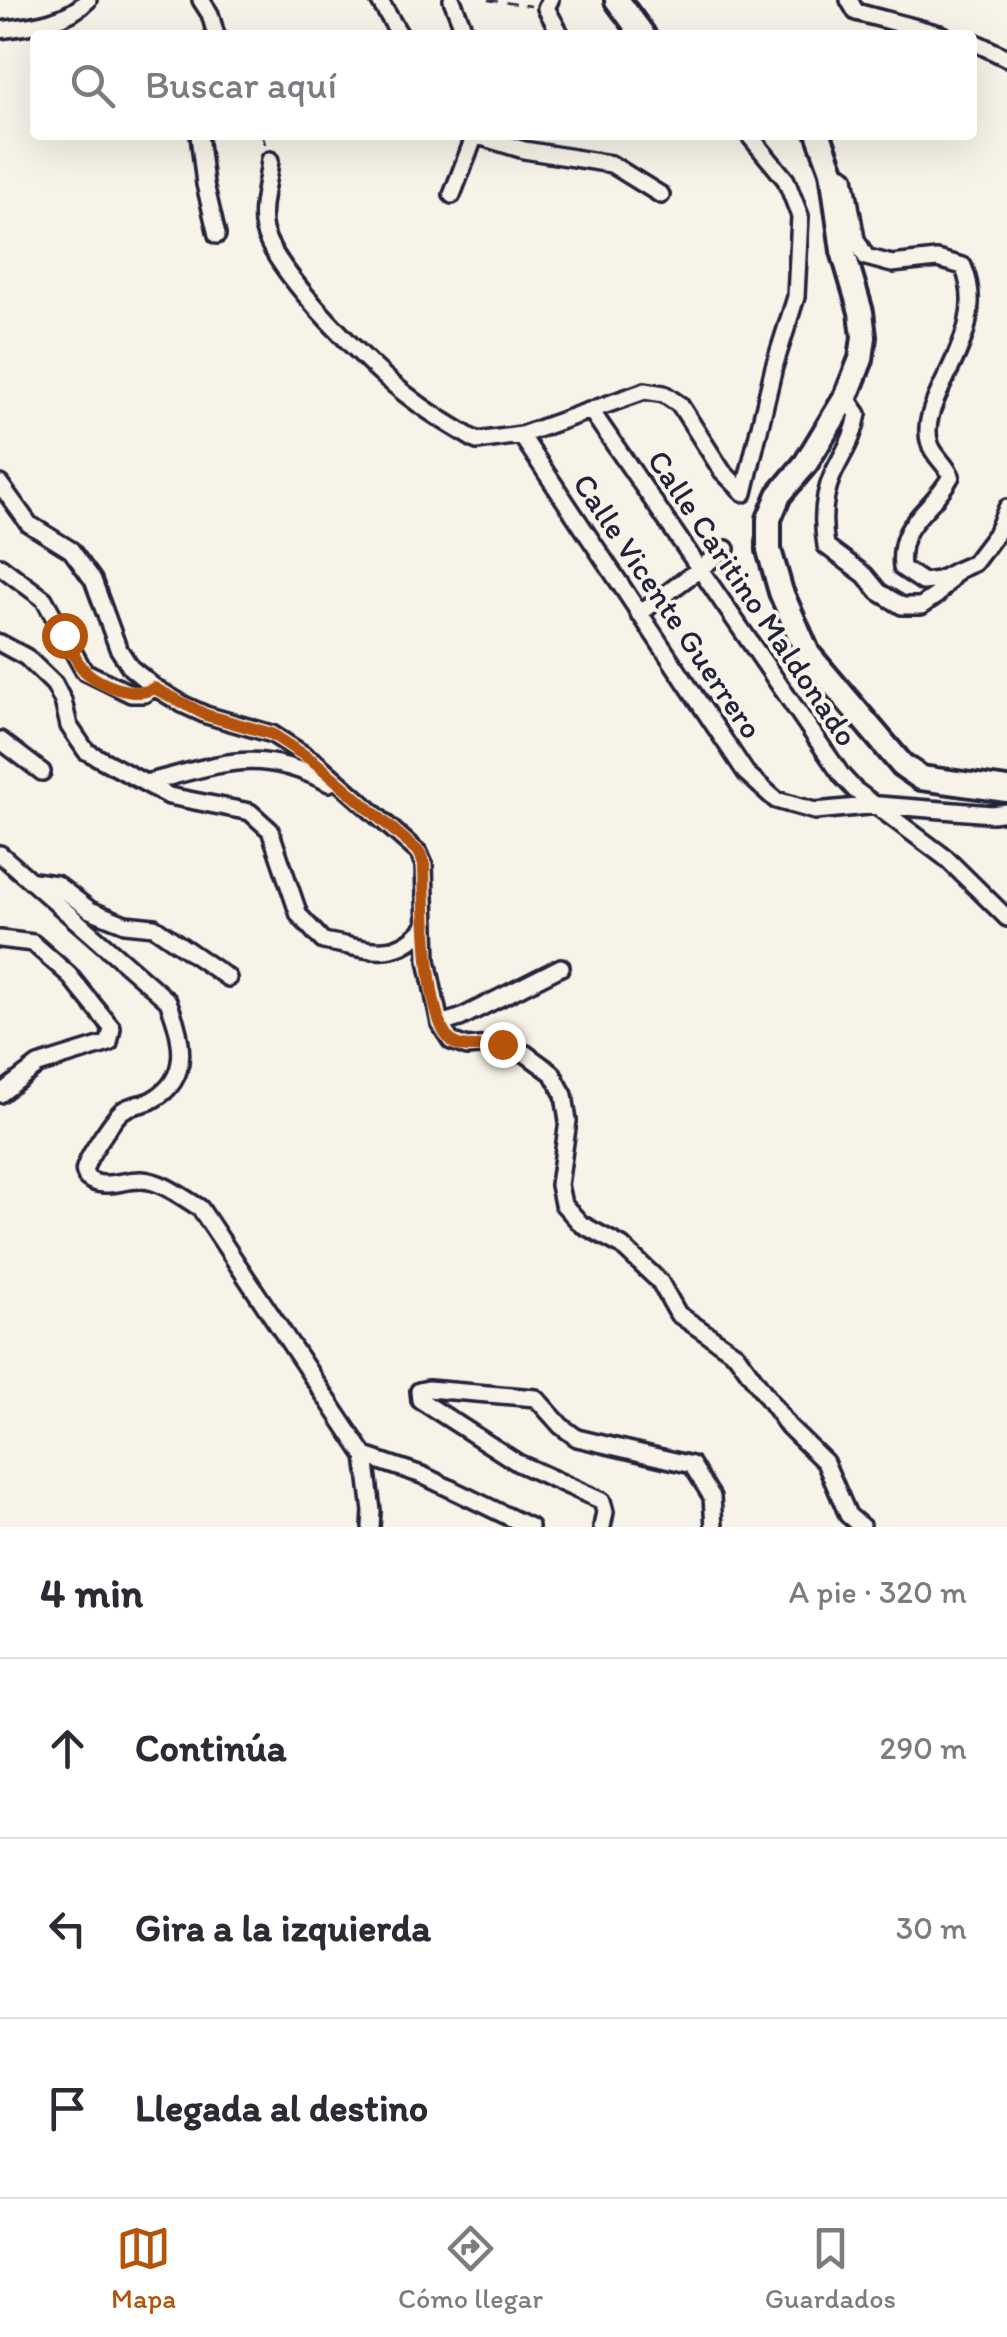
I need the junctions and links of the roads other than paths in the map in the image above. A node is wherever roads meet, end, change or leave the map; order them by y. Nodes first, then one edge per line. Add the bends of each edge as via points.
1 (88, 0) edge
2 (201, 0) edge
3 (380, 0) edge
4 (452, 0) edge
5 (616, 0) edge
6 (849, 0) edge
7 (548, 4) edge
8 (0, 30) edge
9 (215, 30) edge
10 (397, 30) edge
11 (464, 30) edge
12 (559, 30) edge
13 (639, 30) edge
14 (925, 30) edge
15 (977, 43) edge
16 (1007, 58) edge
17 (200, 140) edge
18 (473, 140) edge
19 (491, 140) edge
20 (753, 140) edge
21 (821, 140) edge
22 (270, 160) dead end
23 (832, 171) junction
24 (452, 195) dead end
25 (661, 195) dead end
26 (217, 235) dead end
27 (846, 397) junction
28 (592, 412) junction
29 (521, 435) junction
30 (0, 484) edge
31 (1007, 508) edge
32 (726, 549) dead end
33 (0, 566) edge
34 (701, 570) junction
35 (958, 570) junction
36 (640, 614) junction
37 (0, 642) edge
38 (154, 688) junction
39 (0, 740) edge
40 (42, 772) dead end
41 (145, 783) junction
42 (1007, 790) edge
43 (346, 791) junction
44 (879, 805) junction
45 (1007, 812) edge
46 (0, 854) edge
47 (34, 881) junction
48 (1004, 911) edge
49 (426, 925) junction
50 (0, 939) edge
51 (560, 966) dead end
52 (228, 978) dead end
53 (440, 1024) junction
54 (0, 1094) edge
55 (365, 1456) junction
56 (371, 1527) edge
57 (530, 1527) edge
58 (602, 1527) edge
59 (714, 1527) edge
60 (862, 1527) edge

1 - 8 street via 55,20
2 - 9 street
3 - 10 street
4 - 11 street
5 - 13 main road
6 - 14 street via 856,12
7 - 12 street
15 - 16 street
17 - 26 street
18 - 24 street
19 - 25 street via 611,164
20 - 28 street via 786,180 800,216 796,297 744,493 680,405 664,394 645,391
21 - 23 main road
22 - 29 street via 264,232 290,275 408,397 477,441
23 - 27 main road via 842,251 864,337
23 - 35 street via 845,177 856,239 866,257 892,264 950,260 969,279 965,338 928,428 930,446 951,476 909,526 900,548 902,568 923,582
27 - 35 street via 858,414 855,436 832,477 822,523 826,546 902,606 920,606 938,595
27 - 42 main road via 778,495 769,519 780,592 808,654 902,765 921,778
28 - 29 street
28 - 34 street, Calle Caritino Maldonado
29 - 36 street, Calle Vicente Guerrero
30 - 38 street via 29,524 71,550 93,580 118,648
31 - 35 street via 974,563
32 - 34 street
33 - 38 street via 44,599 84,671 131,694
34 - 36 street
34 - 44 street, Calle Caritino Maldonado via 842,776
36 - 44 street, Calle Vicente Guerrero via 746,773 776,800 815,812
37 - 41 street via 54,684 86,751
38 - 43 street via 206,715 272,734
39 - 40 street
41 - 43 street via 241,760 272,760
41 - 49 street via 169,796 250,812 270,830 298,915 323,942 397,950
43 - 49 street via 420,853
44 - 45 street
44 - 48 street, Calle Caritino Maldonado
46 - 47 street
47 - 52 street via 56,884 90,910 125,924 154,926
47 - 55 street via 168,1001 180,1033 174,1081 151,1101 119,1113 87,1161 87,1178 98,1184 144,1180 200,1208
49 - 53 street
50 - 54 street via 33,943 112,1028 109,1043 38,1066
51 - 53 street
53 - 60 street via 451,1042 502,1044 552,1073 568,1121 559,1185 563,1204 648,1270 678,1314 736,1354 788,1426 825,1462 848,1515
55 - 56 street
55 - 57 street via 422,1475
58 - 59 street via 602,1501 518,1463 420,1400 419,1391 536,1398 577,1438 692,1464 712,1497

